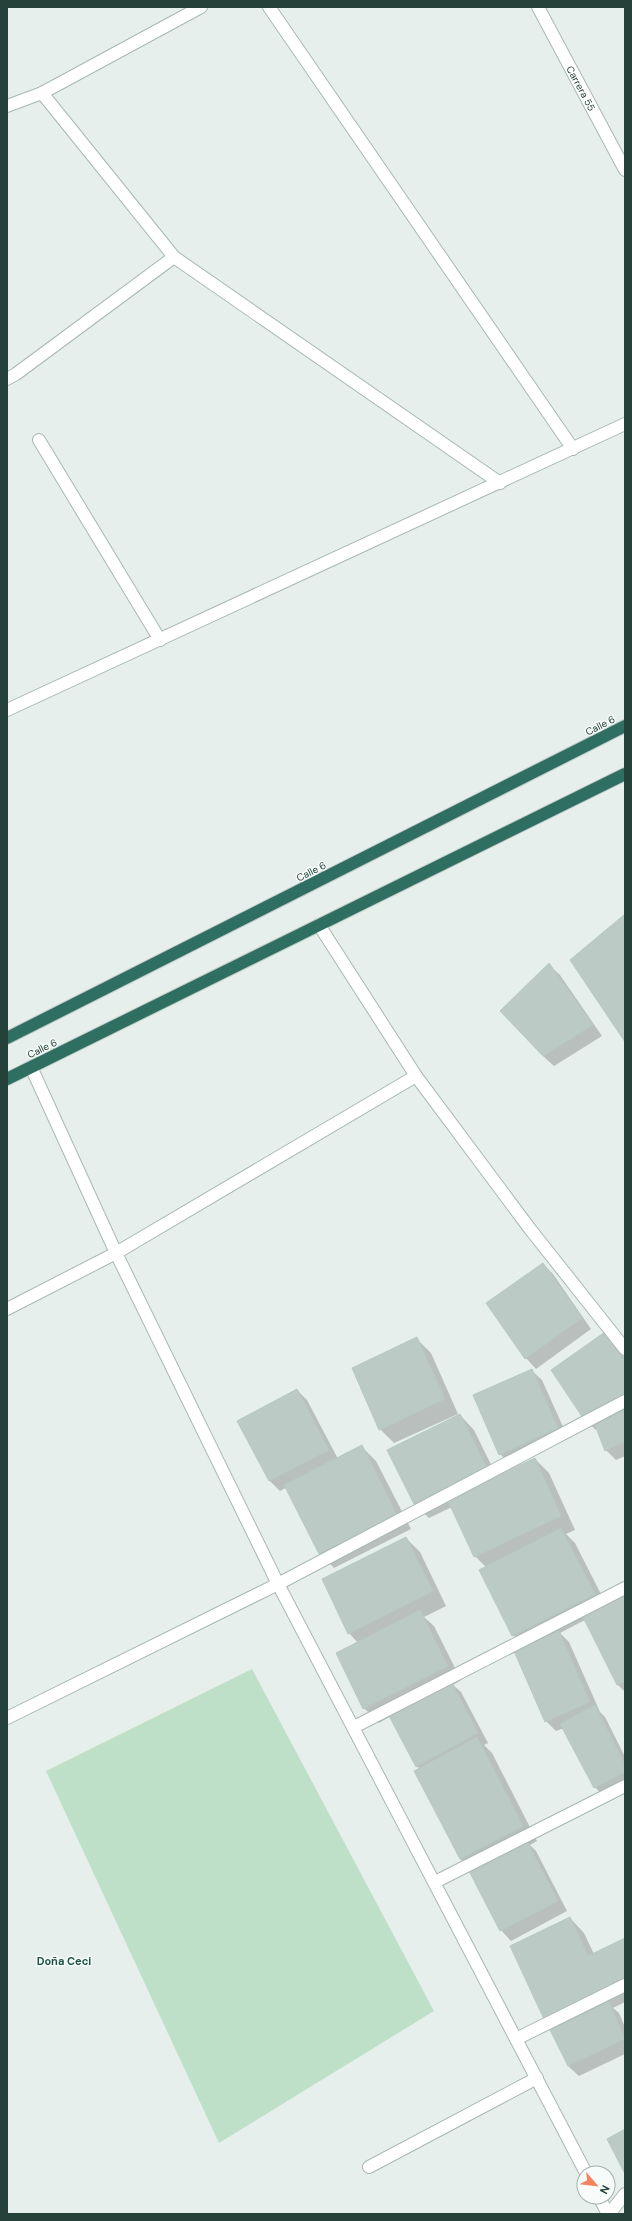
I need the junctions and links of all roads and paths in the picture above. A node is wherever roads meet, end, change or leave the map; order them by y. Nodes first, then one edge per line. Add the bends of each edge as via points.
1 (201, 7) edge
2 (269, 7) edge
3 (538, 7) edge
4 (42, 93) junction
5 (7, 106) edge
6 (625, 170) edge
7 (174, 257) junction
8 (7, 379) edge
9 (625, 424) edge
10 (39, 440) dead end
11 (573, 449) junction
12 (500, 483) junction
13 (160, 640) junction
14 (7, 710) edge
15 (625, 726) edge
16 (625, 774) edge
17 (319, 925) junction
18 (7, 1038) edge
19 (31, 1067) junction
20 (416, 1076) junction
21 (7, 1079) edge
22 (116, 1253) junction
23 (7, 1309) edge
24 (625, 1349) edge
25 (625, 1401) edge
26 (278, 1584) junction
27 (625, 1588) edge
28 (7, 1718) edge
29 (354, 1727) junction
30 (625, 1786) edge
31 (434, 1882) junction
32 (625, 1985) edge
33 (516, 2039) junction
34 (537, 2078) junction
35 (582, 2165) edge
36 (369, 2167) dead end
37 (625, 2194) edge
38 (603, 2205) edge
39 (608, 2214) edge

1 - 4 street
2 - 11 street
3 - 6 street, Carrera 55
4 - 5 street
4 - 7 street
7 - 8 street
7 - 12 street
9 - 11 street
10 - 13 street
11 - 12 street
12 - 13 street
13 - 14 street
15 - 18 highway, Calle 6
16 - 17 highway, Calle 6
17 - 19 highway, Calle 6
17 - 20 street
19 - 21 highway, Calle 6
19 - 22 street
20 - 22 street
20 - 24 street via 530,1229
22 - 23 street
22 - 26 street
25 - 26 street
26 - 28 street
26 - 29 street
27 - 29 street
29 - 31 street
30 - 31 street
31 - 33 street
32 - 33 street
33 - 34 street
34 - 35 street
34 - 36 street
37 - 39 street
38 - 39 street

